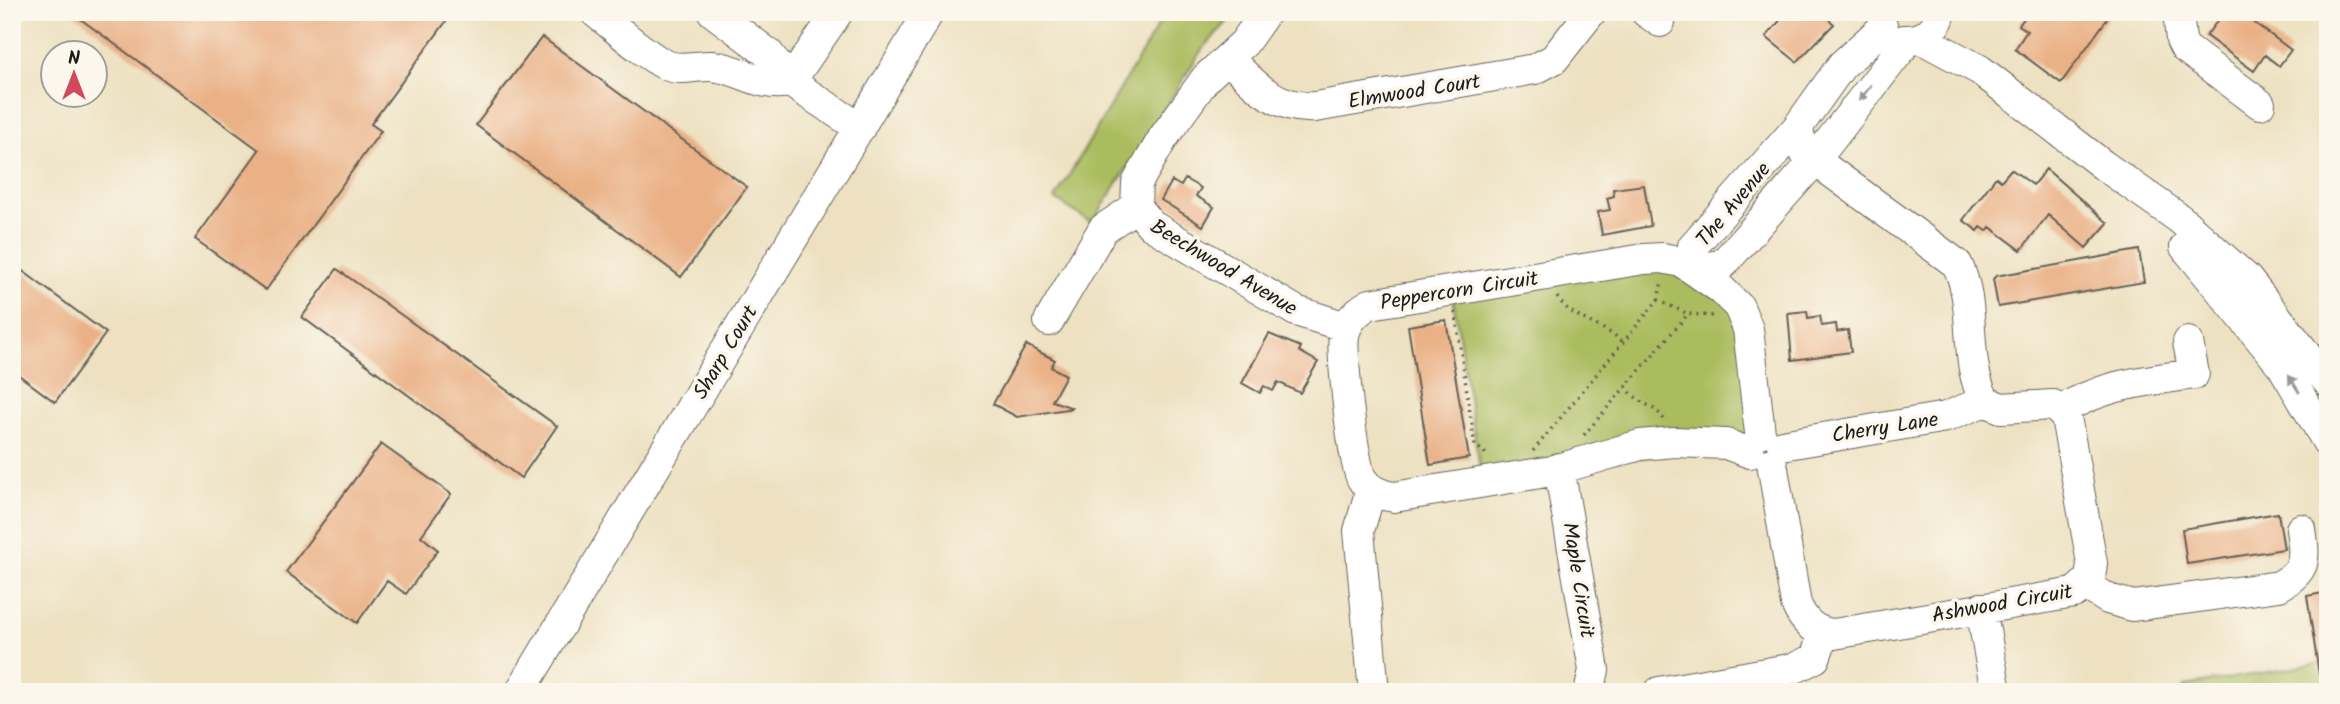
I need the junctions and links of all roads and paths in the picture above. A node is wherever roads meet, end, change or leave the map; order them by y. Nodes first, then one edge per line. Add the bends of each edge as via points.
1 (595, 12) edge
2 (713, 12) edge
3 (838, 12) edge
4 (929, 12) edge
5 (1266, 12) edge
6 (1591, 12) edge
7 (1942, 12) edge
8 (2178, 12) edge
9 (1897, 29) edge
10 (1228, 58) junction
11 (1980, 70) junction
12 (790, 82) junction
13 (2260, 104) dead end
14 (860, 128) junction
15 (1797, 128) junction
16 (1815, 160) junction
17 (2103, 165) junction
18 (1136, 207) junction
19 (1662, 258) junction
20 (1696, 270) junction
21 (1551, 274) junction
22 (1658, 300) junction
23 (1448, 306) dead end
24 (1738, 307) junction
25 (1688, 314) junction
26 (1049, 321) dead end
27 (1346, 327) junction
28 (1623, 342) junction
29 (2188, 342) dead end
30 (2328, 382) edge
31 (1626, 386) junction
32 (1985, 401) junction
33 (2061, 410) junction
34 (1666, 431) dead end
35 (1584, 436) dead end
36 (2328, 443) edge
37 (1766, 448) junction
38 (1525, 460) dead end
39 (1559, 468) junction
40 (1469, 484) junction
41 (1371, 489) junction
42 (2301, 529) dead end
43 (2086, 585) junction
44 (1981, 608) junction
45 (1824, 633) junction
46 (1597, 690) edge
47 (520, 692) edge
48 (1374, 692) edge
49 (1659, 692) edge
50 (1996, 692) edge

1 - 12 street via 668,66 713,66 761,83
2 - 12 street via 769,54
3 - 12 street
4 - 14 street, Sharp Court
5 - 10 street, Beechwood Avenue
6 - 10 street, Elmwood Court via 1553,59 1535,69 1315,107 1284,104 1252,84
7 - 9 street via 1933,30
7 - 11 street
8 - 13 street via 2185,48
9 - 11 street
9 - 15 street, The Avenue via 1842,65
9 -> 16 street, The Avenue
10 - 18 street, Beechwood Avenue via 1206,78 1163,138 1137,183
11 - 17 street
12 - 14 street
14 - 47 street, Sharp Court
15 - 16 street via 1805,153
15 - 20 street, The Avenue via 1693,246
16 - 20 street, The Avenue via 1723,264
16 - 32 street via 1957,264
17 - 30 street via 2180,219 2247,279
36 -> 17 street via 2283,367 2200,261
18 - 26 street via 1103,229
18 - 27 street, Beechwood Avenue via 1151,225 1296,311
19 - 20 street, Peppercorn Circuit
19 - 21 street, Peppercorn Circuit
19 - 22 path
20 - 24 street, Peppercorn Circuit via 1731,296
21 - 27 street, Peppercorn Circuit via 1370,304
21 - 28 path via 1561,303
22 - 25 path
22 - 28 path
23 - 40 path via 1455,312 1475,446 1484,451 1490,467
24 - 25 path via 1713,317
24 - 37 street, Peppercorn Circuit via 1748,329
25 - 31 path
27 - 41 street via 1355,464
28 - 38 path
29 - 33 street via 2194,374 2111,386
31 - 34 path via 1640,403 1657,410
31 - 35 path
32 - 33 street via 2001,408 2043,404
32 - 37 street, Cherry Lane via 1946,417
33 - 43 street, Ashwood Circuit via 2092,563
37 - 39 street via 1658,443 1619,449
37 - 45 street via 1796,604 1802,618
39 - 40 street
39 - 46 street, Maple Circuit
40 - 41 street via 1394,497
41 - 48 street via 1359,531
42 - 43 street via 2302,568 2280,586 2133,606 2108,599
43 - 44 street, Ashwood Circuit via 2074,593
44 - 45 street, Ashwood Circuit
44 - 50 street
45 - 49 street via 1815,658 1802,666

